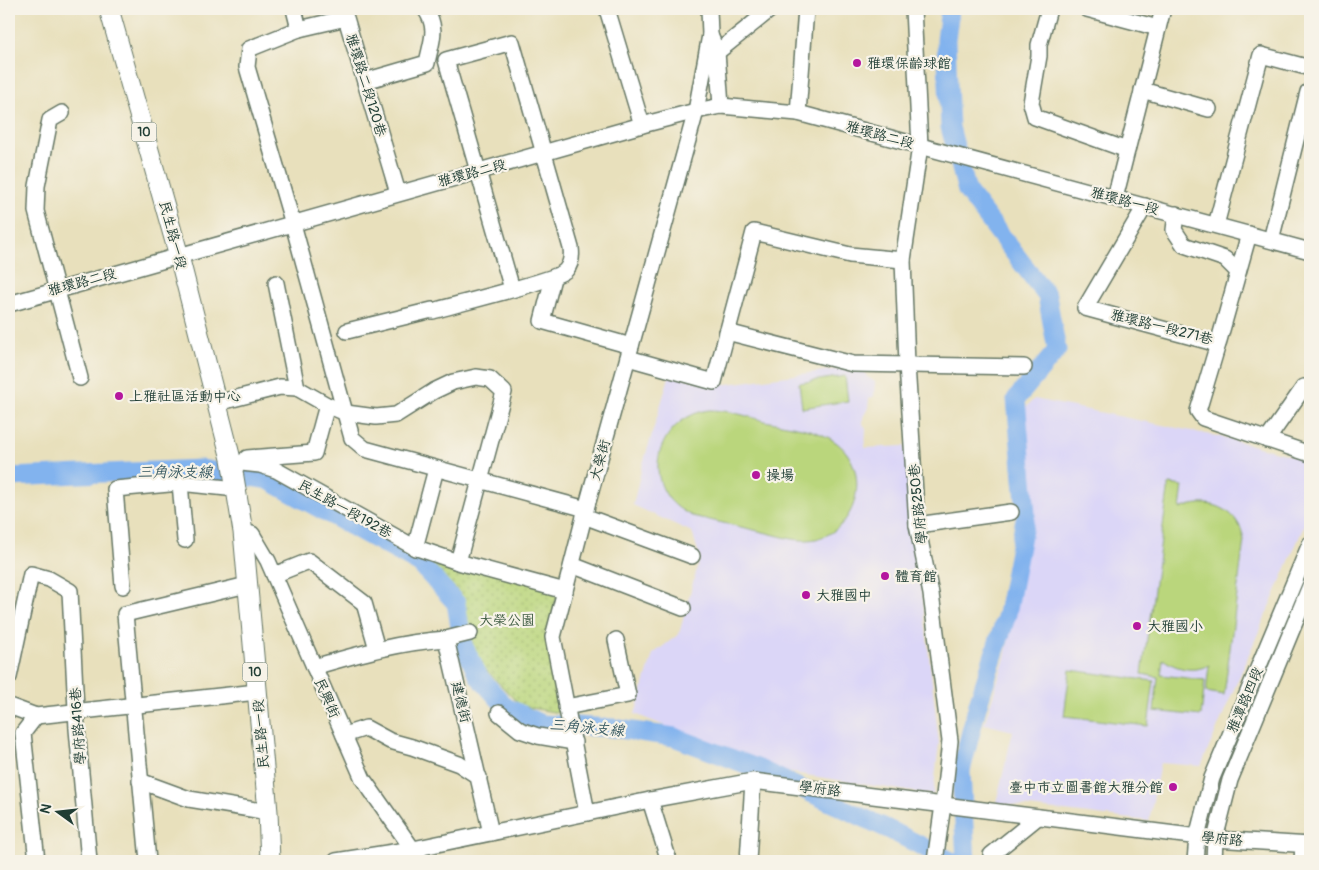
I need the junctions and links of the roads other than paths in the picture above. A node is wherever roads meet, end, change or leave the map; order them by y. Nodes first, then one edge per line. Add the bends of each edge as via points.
1 (109, 9) edge
2 (294, 9) edge
3 (425, 9) edge
4 (607, 9) edge
5 (709, 9) edge
6 (771, 9) edge
7 (806, 9) edge
8 (913, 9) edge
9 (1049, 9) edge
10 (1087, 9) edge
11 (1163, 9) edge
12 (1158, 28) junction
13 (299, 29) junction
14 (712, 56) junction
15 (1310, 68) edge
16 (365, 81) junction
17 (1142, 90) junction
18 (1308, 92) dead end
19 (721, 106) junction
20 (1209, 109) dead end
21 (696, 111) junction
22 (62, 113) dead end
23 (798, 113) junction
24 (642, 125) junction
25 (920, 146) junction
26 (1127, 150) junction
27 (939, 151) joint
28 (544, 153) junction
29 (479, 172) junction
30 (398, 193) junction
31 (1115, 198) junction
32 (1145, 206) junction
33 (1176, 214) junction
34 (293, 224) junction
35 (1216, 225) junction
36 (1249, 234) junction
37 (1271, 240) junction
38 (1310, 251) edge
39 (179, 256) junction
40 (903, 260) junction
41 (1238, 272) junction
42 (553, 278) junction
43 (276, 283) dead end
44 (56, 289) junction
45 (512, 289) junction
46 (9, 304) edge
47 (347, 331) dead end
48 (727, 332) junction
49 (1218, 344) junction
50 (630, 352) junction
51 (907, 364) junction
52 (1024, 367) dead end
53 (80, 378) dead end
54 (298, 388) junction
55 (1304, 388) dead end
56 (217, 403) junction
57 (327, 406) junction
58 (346, 413) junction
59 (1267, 440) junction
60 (1310, 454) edge
61 (232, 461) junction
62 (436, 469) junction
63 (480, 480) junction
64 (180, 483) junction
65 (236, 488) junction
66 (1011, 512) dead end
67 (585, 513) junction
68 (917, 525) junction
69 (243, 532) junction
70 (185, 540) dead end
71 (1310, 544) edge
72 (415, 548) junction
73 (692, 556) dead end
74 (458, 562) junction
75 (572, 565) junction
76 (274, 575) junction
77 (247, 585) junction
78 (123, 586) dead end
79 (1310, 586) edge
80 (565, 591) junction
81 (1307, 603) edge
82 (683, 608) dead end
83 (470, 633) dead end
84 (446, 639) junction
85 (616, 640) dead end
86 (377, 649) junction
87 (314, 667) junction
88 (10, 669) edge
89 (257, 692) junction
90 (133, 705) junction
91 (9, 706) edge
92 (567, 710) junction
93 (77, 712) junction
94 (499, 713) dead end
95 (36, 716) junction
96 (344, 735) junction
97 (573, 740) junction
98 (480, 777) junction
99 (140, 781) junction
100 (753, 781) junction
101 (650, 800) junction
102 (956, 806) junction
103 (268, 812) junction
104 (587, 813) junction
105 (1038, 817) junction
106 (491, 833) junction
107 (1196, 837) junction
108 (1215, 839) junction
109 (1307, 845) edge
110 (417, 855) edge
111 (991, 855) dead end
112 (936, 856) edge
113 (378, 858) edge
114 (37, 861) edge
115 (89, 861) edge
116 (148, 861) edge
117 (270, 861) edge
118 (336, 861) edge
119 (669, 861) edge
120 (748, 861) edge
121 (1195, 861) edge
122 (1214, 861) edge
123 (1302, 861) edge

1 - 39 main road, 民生路一段 / 10
2 - 13 street
3 - 16 street via 434,28 427,63
4 - 24 street
5 - 14 street
6 - 14 street
7 - 23 street
8 - 25 street, 學府路250巷
9 - 26 street via 1039,44 1030,103 1035,117
10 - 12 street
11 - 12 street
12 - 17 street
13 - 16 street, 雅環路二段120巷 via 346,18
13 - 34 street, 雅環路二段120巷 via 249,50 247,67
14 - 19 street
14 - 21 street, 大榮街
15 - 35 street via 1261,55
16 - 30 street, 雅環路二段120巷
17 - 20 street
17 - 26 street
18 - 37 street
19 - 21 street, 雅環路二段
19 - 23 street, 雅環路二段
21 - 24 street, 雅環路二段
21 - 50 street, 大榮街
22 - 44 street via 50,120 37,186 36,211
23 - 25 street, 雅環路二段
24 - 28 street, 雅環路二段
25 - 27 street, 雅環路二段
25 - 40 street, 學府路250巷
26 - 31 street
27 - 31 street, 雅環路一段
28 - 29 street, 雅環路二段
28 - 29 street via 512,42 446,60
28 - 42 street via 572,256 566,271
29 - 30 street, 雅環路二段
29 - 45 street
30 - 34 street, 雅環路二段
31 - 32 street, 雅環路一段
32 - 33 street, 雅環路一段
32 - 49 street, 雅環路一段271巷 via 1085,308
33 - 35 street, 雅環路一段
33 - 41 street via 1174,230 1184,245 1225,259
34 - 39 street, 雅環路二段
34 - 58 street
35 - 36 street, 雅環路一段
36 - 37 street, 雅環路一段
36 - 41 street, 雅環路一段271巷
37 - 38 street, 雅環路一段
39 - 44 street, 雅環路二段
39 - 56 main road, 民生路一段 / 10
40 - 48 street via 850,255 754,232
40 - 51 street, 學府路250巷
41 - 49 street, 雅環路一段271巷
42 - 45 street
42 - 50 street via 542,321
43 - 54 street
44 - 46 street, 雅環路二段
44 - 53 street
45 - 47 street
48 - 50 street via 714,382
48 - 51 street via 852,364
49 - 59 street via 1198,411 1203,418
50 - 67 street, 大榮街
51 - 52 street
51 - 68 street, 學府路250巷
54 - 56 street via 280,387
54 - 57 street
55 - 59 street
56 - 61 main road, 民生路一段 / 10
57 - 58 street
57 - 61 street via 314,453
58 - 62 street via 352,438 365,449
58 - 63 street via 376,417 396,415 434,390 453,382 476,377 490,379 504,392
59 - 60 street
61 - 65 main road, 10
61 - 72 street, 民生路一段192巷 via 276,470
62 - 63 street
62 - 72 street
63 - 67 street
63 - 74 street
64 - 65 street
64 - 70 street
64 - 78 street via 115,489
65 - 69 main road, 民生路一段 / 10
66 - 68 street
67 - 73 street
67 - 75 street, 大榮街
68 - 102 street, 學府路250巷 via 931,594
69 - 76 street, 民興街 via 252,534
69 - 77 main road, 民生路一段 / 10
71 - 107 street, 雅潭路四段 via 1212,778
72 - 74 street, 民生路一段192巷
74 - 80 street, 民生路一段192巷
75 - 80 street, 大榮街
75 - 82 street
76 - 86 street via 309,561 364,603
76 - 87 street, 民興街
77 - 89 main road, 民生路一段 / 10
77 - 90 street via 125,614
79 - 81 street, 雅潭路四段
80 - 92 street, 大榮街 via 553,637
81 - 108 street, 雅潭路四段 via 1230,780
83 - 84 street
84 - 86 street
84 - 98 street, 建德街
85 - 92 street via 628,695
86 - 87 street
87 - 96 street, 民興街
88 - 93 street, 學府路416巷 via 32,574 49,579 70,591
89 - 90 street
89 - 103 main road, 民生路一段 / 10
90 - 93 street
90 - 99 street
91 - 95 street
92 - 97 street, 大榮街
93 - 95 street
93 - 115 street, 學府路416巷
94 - 97 street via 520,730 538,736
95 - 114 street via 23,733
96 - 98 street via 366,728 390,741 459,764
96 - 110 street, 民興街 via 363,779
97 - 104 street, 大榮街
98 - 106 street, 建德街
99 - 103 street via 189,799
99 - 116 street
100 - 101 street, 學府路
100 - 102 street, 學府路
100 - 120 street
101 - 104 street, 學府路
101 - 119 street
102 - 105 street, 學府路
102 - 112 street, 學府路250巷
103 - 117 main road, 民生路一段 / 10
104 - 106 street, 學府路
105 - 107 street, 學府路
105 - 111 street
106 - 110 street, 學府路
107 - 108 street, 學府路
107 - 121 street, 雅潭路四段
108 - 109 street, 學府路
108 - 122 street, 雅潭路四段
109 - 123 street
110 - 113 street, 學府路
113 - 118 street, 學府路

